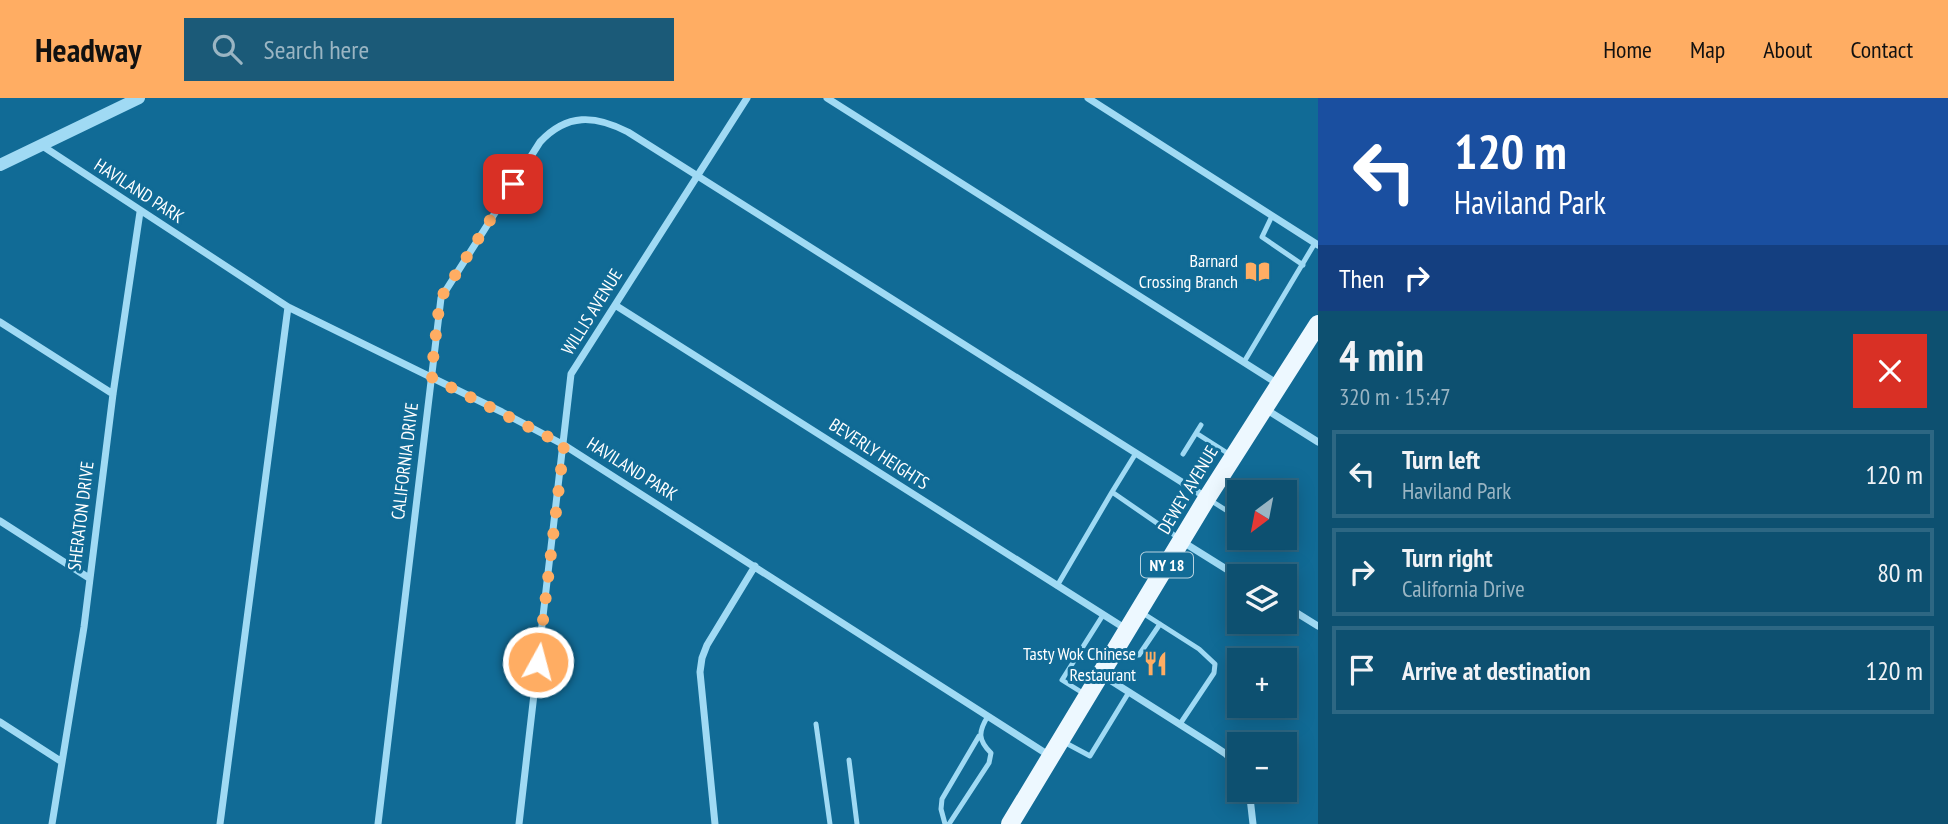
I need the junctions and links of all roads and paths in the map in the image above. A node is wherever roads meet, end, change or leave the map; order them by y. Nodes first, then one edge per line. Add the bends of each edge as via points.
1 (139, 98) edge
2 (747, 98) edge
3 (827, 98) edge
4 (1088, 98) edge
5 (40, 145) junction
6 (0, 164) edge
7 (698, 175) junction
8 (140, 212) junction
9 (1272, 216) junction
10 (1317, 244) edge
11 (1303, 265) junction
12 (615, 305) junction
13 (288, 307) junction
14 (0, 322) edge
15 (1318, 324) edge
16 (1244, 362) junction
17 (431, 377) junction
18 (1278, 384) junction
19 (113, 394) junction
20 (1264, 407) junction
21 (1201, 425) dead end
22 (1196, 433) junction
23 (1318, 442) edge
24 (564, 445) junction
25 (1136, 453) junction
26 (1183, 454) dead end
27 (1233, 457) junction
28 (1112, 492) junction
29 (1207, 498) junction
30 (1227, 511) edge
31 (0, 522) edge
32 (1182, 541) junction
33 (755, 566) junction
34 (1227, 569) edge
35 (89, 578) junction
36 (1057, 586) junction
37 (1139, 611) junction
38 (1297, 613) edge
39 (1103, 615) junction
40 (1160, 624) junction
41 (1318, 626) edge
42 (1127, 630) junction
43 (1116, 646) junction
44 (1100, 673) junction
45 (1129, 692) junction
46 (1087, 695) junction
47 (988, 716) junction
48 (0, 722) edge
49 (816, 724) dead end
50 (1181, 724) junction
51 (979, 736) junction
52 (1060, 739) junction
53 (1227, 755) edge
54 (1050, 756) junction
55 (849, 760) dead end
56 (62, 762) junction
57 (1250, 802) edge
58 (52, 824) edge
59 (220, 824) edge
60 (378, 824) edge
61 (519, 824) edge
62 (715, 824) edge
63 (830, 824) edge
64 (857, 824) edge
65 (947, 824) edge
66 (1010, 824) edge
67 (1253, 824) edge

1 - 5 street
2 - 7 street, WILLIS AVENUE
3 - 16 street
4 - 9 street
5 - 6 street
5 - 8 street, HAVILAND PARK
7 - 12 street, WILLIS AVENUE
7 - 17 street, CALIFORNIA DRIVE via 605,122 575,120 549,132 440,299
7 - 25 street, CALIFORNIA DRIVE
8 - 13 street, HAVILAND PARK
8 - 19 street, SHERATON DRIVE
9 - 10 street
9 - 11 lane via 1262,237
10 - 11 lane
11 - 16 lane
12 - 24 street, WILLIS AVENUE via 571,374
12 - 36 street, BEVERLY HEIGHTS
13 - 17 street, HAVILAND PARK
13 - 59 street
14 - 19 street
15 - 18 main road, DEWEY AVENUE / NY 18
16 - 18 street
17 - 24 street, HAVILAND PARK
17 - 60 street, CALIFORNIA DRIVE
18 - 20 main road, DEWEY AVENUE / NY 18
19 - 35 street, SHERATON DRIVE
20 - 23 street
20 - 27 main road, DEWEY AVENUE / NY 18
21 - 22 lane
22 - 26 lane
22 - 27 lane
24 - 33 street, HAVILAND PARK
24 - 61 street, WILLIS AVENUE
25 - 28 lane
25 - 29 street, CALIFORNIA DRIVE
27 - 29 main road, DEWEY AVENUE / NY 18
28 - 32 lane
28 - 36 lane
29 - 30 lane
29 - 32 main road, DEWEY AVENUE / NY 18
31 - 35 street
32 - 34 street
32 - 37 main road, DEWEY AVENUE / NY 18
33 - 47 street, HAVILAND PARK
33 - 62 street via 702,658
35 - 56 street, SHERATON DRIVE
36 - 39 street, BEVERLY HEIGHTS
37 - 40 lane
37 - 42 main road, DEWEY AVENUE / NY 18
38 - 41 street
39 - 42 street, BEVERLY HEIGHTS
39 - 46 lane via 1062,680
40 - 43 lane via 1139,655
40 - 50 lane via 1206,654 1216,668
42 - 43 main road, DEWEY AVENUE / NY 18
43 - 44 main road, DEWEY AVENUE / NY 18
44 - 45 street
44 - 46 main road, DEWEY AVENUE / NY 18
45 - 50 street
45 - 52 lane via 1090,756
46 - 52 main road, DEWEY AVENUE / NY 18
47 - 51 lane
47 - 54 street, HAVILAND PARK
48 - 56 street
49 - 63 lane
50 - 53 street
51 - 65 lane via 942,799
51 - 65 lane via 991,753 989,763
52 - 54 main road, DEWEY AVENUE / NY 18
54 - 66 main road, DEWEY AVENUE / NY 18
55 - 64 lane
56 - 58 street, SHERATON DRIVE
57 - 67 street

